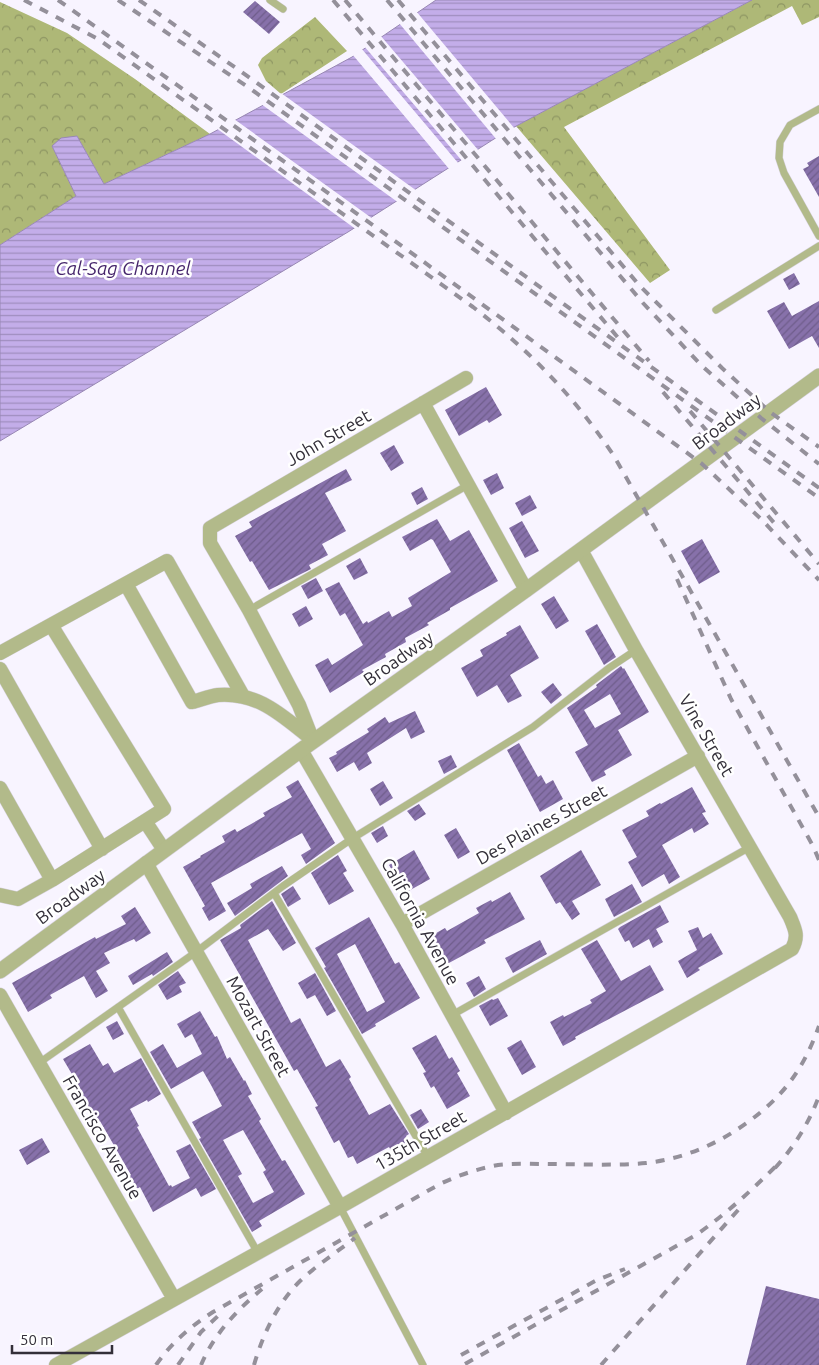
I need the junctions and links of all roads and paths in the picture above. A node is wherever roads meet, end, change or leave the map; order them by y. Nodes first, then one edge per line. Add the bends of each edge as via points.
1 (270, 0) edge
2 (283, 8) dead end
3 (819, 109) edge
4 (819, 236) edge
5 (819, 246) edge
6 (716, 310) dead end
7 (819, 376) edge
8 (466, 378) dead end
9 (423, 403) junction
10 (468, 486) junction
11 (210, 528) joint
12 (581, 550) junction
13 (126, 584) junction
14 (526, 590) junction
15 (249, 610) junction
16 (51, 625) junction
17 (636, 650) junction
18 (0, 653) edge
19 (0, 669) edge
20 (243, 696) junction
21 (307, 745) junction
22 (698, 756) junction
23 (0, 788) edge
24 (145, 821) junction
25 (353, 838) junction
26 (750, 847) junction
27 (102, 848) junction
28 (164, 850) junction
29 (146, 863) junction
30 (52, 880) junction
31 (274, 893) junction
32 (0, 895) edge
33 (402, 924) junction
34 (797, 940) joint
35 (196, 952) junction
36 (0, 971) edge
37 (0, 994) edge
38 (118, 1007) junction
39 (452, 1015) junction
40 (39, 1063) junction
41 (506, 1113) junction
42 (428, 1157) junction
43 (340, 1207) junction
44 (258, 1253) junction
45 (174, 1299) junction
46 (56, 1365) edge
47 (423, 1365) edge

1 - 2 lane
3 - 4 lane via 790,125 780,142 779,158
5 - 6 lane
7 - 12 street, Broadway
8 - 9 street, John Street
9 - 10 street
9 - 11 street, John Street
10 - 14 street
10 - 15 lane
11 - 15 street, California Avenue via 210,543
12 - 14 street, Broadway
12 - 17 street, Vine Street
13 - 16 street
13 - 20 street via 192,702 218,695
13 - 20 street via 167,561
14 - 21 street, Broadway
15 - 21 street, California Avenue via 299,705
16 - 18 street
16 - 24 street via 164,809
17 - 22 street, Vine Street
17 - 25 lane via 533,727
19 - 27 street
20 - 21 street via 268,705
21 - 25 street, California Avenue
21 - 28 street, Broadway
22 - 26 street, Vine Street
22 - 33 street, Des Plaines Street
23 - 30 street
24 - 27 street
24 - 28 street
25 - 31 lane
25 - 33 street, California Avenue
26 - 34 street, Vine Street via 790,917
26 - 39 lane
27 - 30 street
28 - 29 street, Broadway
29 - 35 street, Mozart Street
29 - 36 street, Broadway
30 - 32 street via 18,898
31 - 35 lane
31 - 42 lane
33 - 39 street, California Avenue
34 - 41 street, 135th Street via 783,955
35 - 38 lane
35 - 43 street, Mozart Street
37 - 40 street, Francisco Avenue
38 - 40 lane
38 - 44 lane
39 - 41 street, California Avenue
40 - 45 street, Francisco Avenue
41 - 42 street, 135th Street
42 - 43 street, 135th Street
43 - 44 street, 135th Street
43 - 47 lane
44 - 45 street, 135th Street
45 - 46 street, 135th Street

